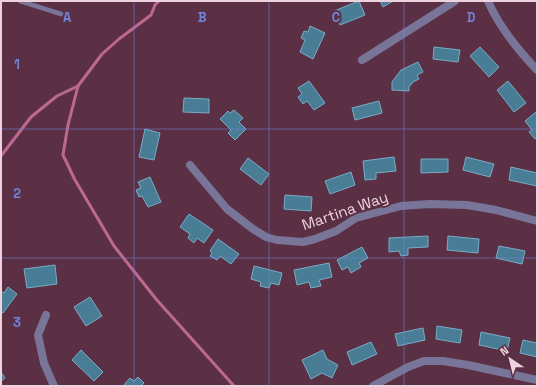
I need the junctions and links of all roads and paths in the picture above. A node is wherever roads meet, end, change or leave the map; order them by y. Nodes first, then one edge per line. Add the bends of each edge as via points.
1 (20, 1) edge
2 (455, 1) edge
3 (488, 1) edge
4 (61, 14) dead end
5 (362, 60) dead end
6 (537, 70) edge
7 (190, 165) dead end
8 (537, 221) edge
9 (46, 315) dead end
10 (537, 380) edge
11 (54, 386) edge
12 (373, 386) edge

1 - 4 lane
2 - 5 street
3 - 6 street via 495,17
7 - 8 street, Martina Way via 227,209 253,229 277,240 314,240 336,231 356,218 401,206 428,204 467,205
9 - 11 street via 38,335 44,363
10 - 12 street via 468,365 424,361

